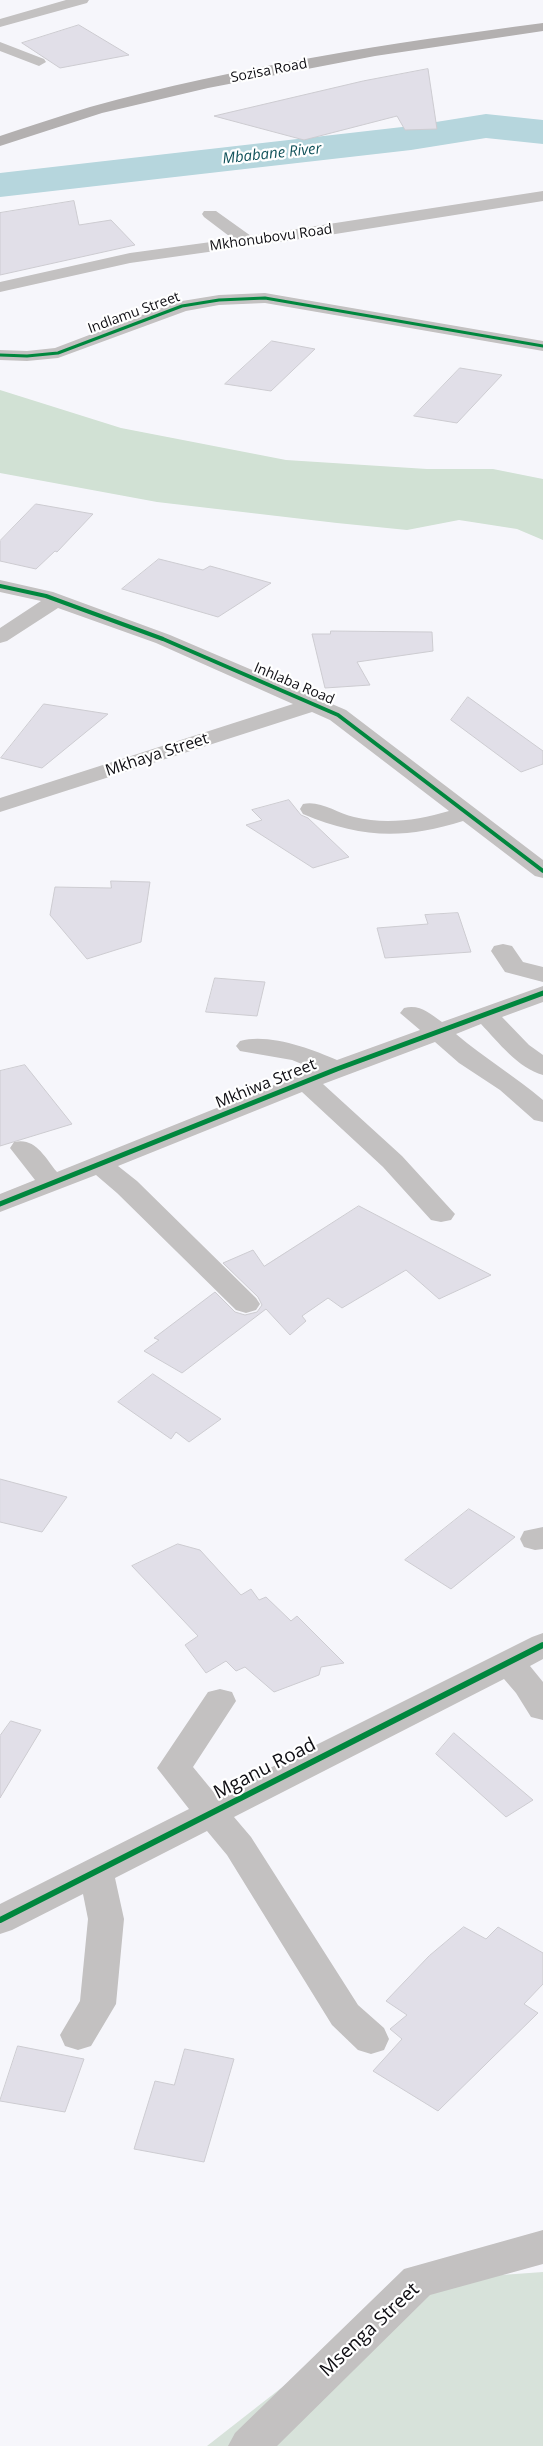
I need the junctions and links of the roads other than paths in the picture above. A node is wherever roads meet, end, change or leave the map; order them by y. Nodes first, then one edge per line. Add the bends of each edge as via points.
1 (82, 0) edge
2 (0, 24) edge
3 (543, 27) edge
4 (0, 46) edge
5 (40, 62) dead end
6 (0, 141) edge
7 (543, 196) edge
8 (210, 214) dead end
9 (247, 241) junction
10 (0, 287) edge
11 (543, 346) edge
12 (0, 355) edge
13 (0, 586) edge
14 (56, 600) junction
15 (0, 637) edge
16 (314, 704) junction
17 (0, 805) edge
18 (311, 809) dead end
19 (465, 813) junction
20 (543, 871) edge
21 (504, 952) dead end
22 (543, 975) edge
23 (543, 993) edge
24 (413, 1013) dead end
25 (485, 1014) junction
26 (438, 1031) junction
27 (249, 1046) dead end
28 (337, 1068) junction
29 (543, 1068) edge
30 (305, 1081) junction
31 (543, 1114) edge
32 (23, 1148) dead end
33 (99, 1164) junction
34 (52, 1183) junction
35 (0, 1204) edge
36 (441, 1214) dead end
37 (246, 1304) dead end
38 (543, 1646) edge
39 (508, 1663) junction
40 (220, 1701) dead end
41 (543, 1708) edge
42 (212, 1813) junction
43 (96, 1872) junction
44 (0, 1920) edge
45 (78, 2035) dead end
46 (371, 2040) dead end
47 (543, 2247) edge
48 (249, 2446) edge

1 - 2 street
3 - 6 main road, Sozisa Road via 408,45 239,77 97,110
4 - 5 street
7 - 9 street, Mkhonubovu Road
8 - 9 street
9 - 10 street, Mkhonubovu Road via 130,258
11 - 12 street, Indlamu Street via 265,298 182,306 58,353
13 - 14 street, Inhlaba Road
14 - 15 street
14 - 16 street, Inhlaba Road via 164,640
16 - 17 street, Mkhaya Street
16 - 19 street, Inhlaba Road via 338,715
18 - 19 street via 337,820 376,828 408,828
19 - 20 street, Inhlaba Road
21 - 22 street via 514,967
23 - 25 street, Mkhiwa Street
24 - 26 street
25 - 26 street, Mkhiwa Street
25 - 29 street
26 - 28 street, Mkhiwa Street
26 - 31 street via 468,1058 509,1084
27 - 28 street via 298,1053
28 - 30 street, Mkhiwa Street
30 - 33 street, Mkhiwa Street
30 - 36 street via 424,1192
32 - 34 street
33 - 34 street, Mkhiwa Street
33 - 37 street via 127,1187
34 - 35 street, Mkhiwa Street
38 - 39 street, Mganu Road
39 - 41 street
39 - 42 street, Mganu Road
40 - 42 street via 174,1768
42 - 43 street, Mganu Road
42 - 46 street via 238,1846 345,2015
43 - 44 street, Mganu Road
43 - 45 street via 106,1919 98,2004
47 - 48 street, Msenga Street via 418,2281

